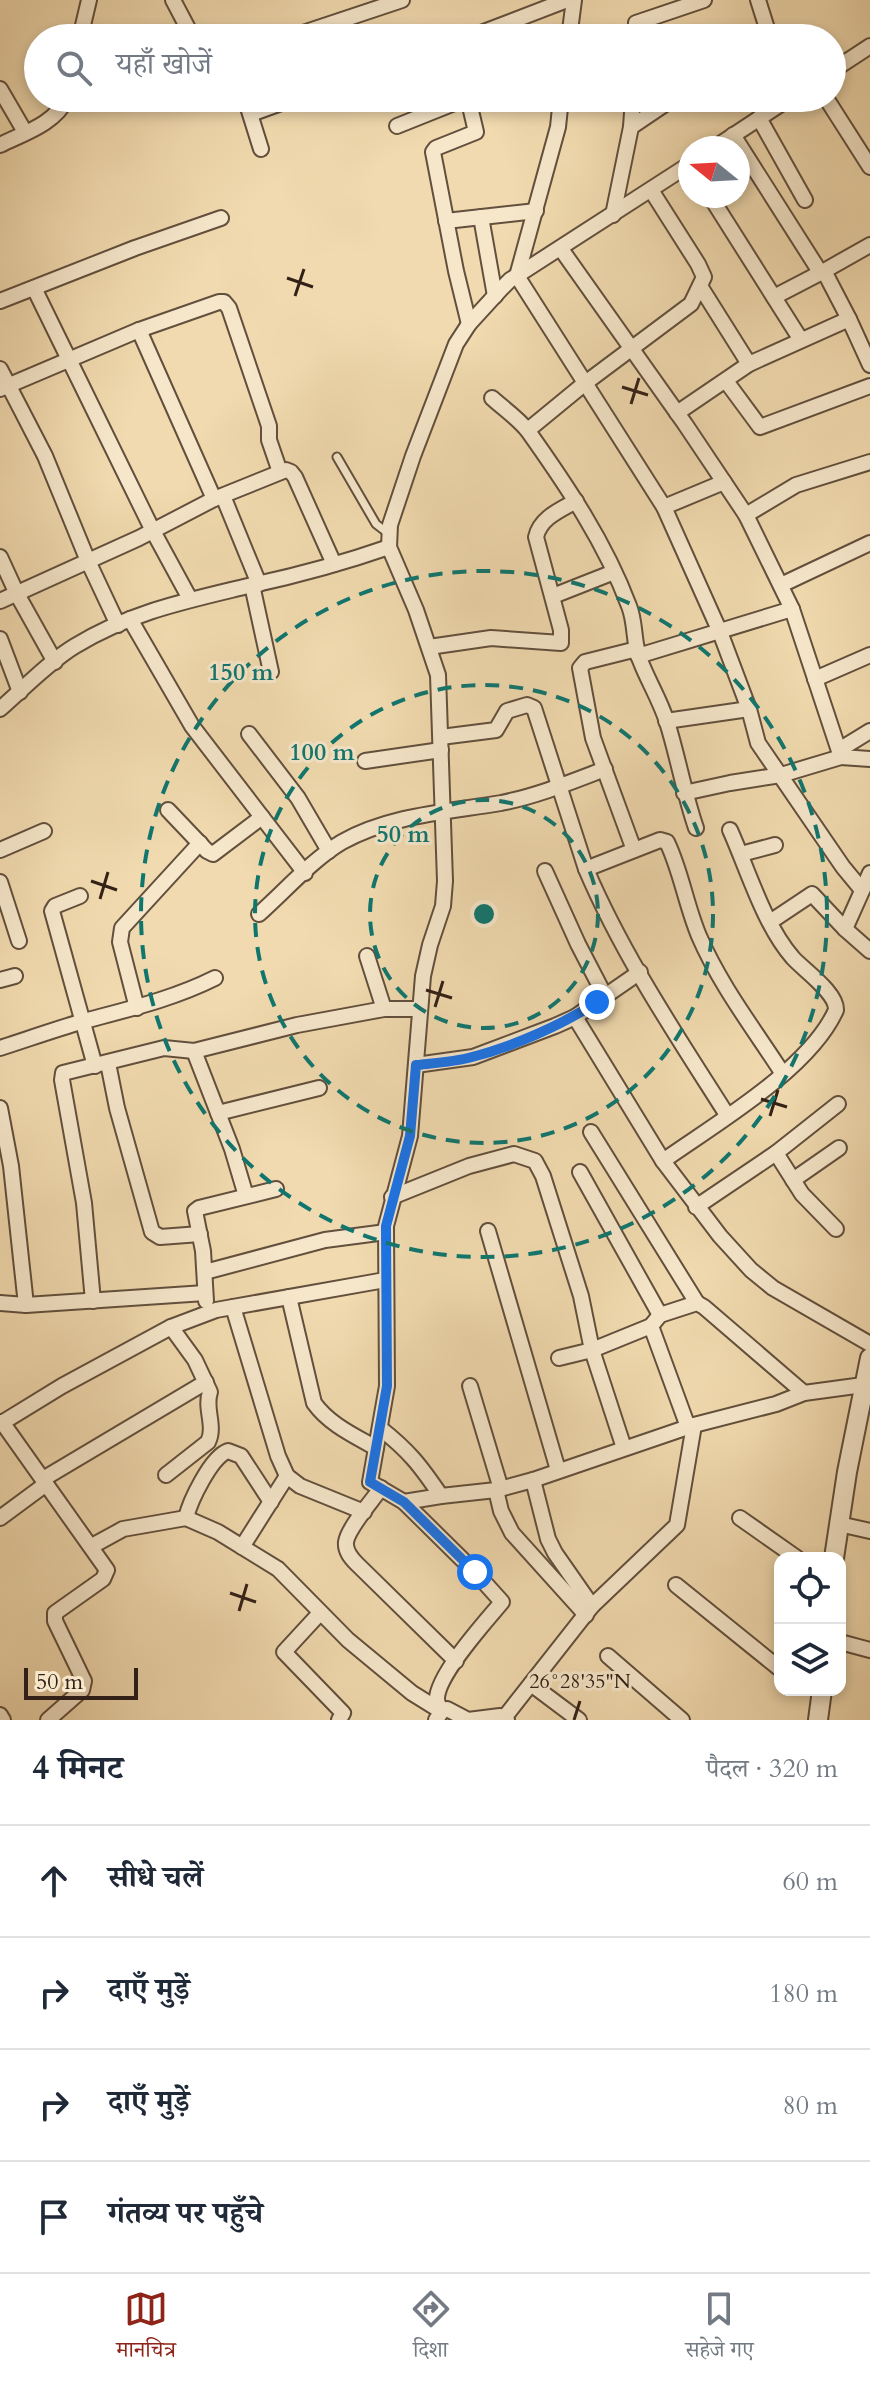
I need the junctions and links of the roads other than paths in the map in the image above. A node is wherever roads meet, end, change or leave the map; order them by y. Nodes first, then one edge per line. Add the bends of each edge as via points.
1 (89, 0) edge
2 (173, 0) edge
3 (402, 0) edge
4 (567, 0) edge
5 (574, 0) edge
6 (704, 0) edge
7 (758, 0) edge
8 (83, 24) edge
9 (186, 24) edge
10 (332, 24) edge
11 (504, 24) edge
12 (571, 24) edge
13 (636, 24) edge
14 (766, 24) edge
15 (870, 46) edge
16 (846, 62) edge
17 (0, 89) edge
18 (58, 112) edge
19 (256, 112) edge
20 (432, 112) edge
21 (471, 112) edge
22 (560, 112) edge
23 (632, 112) edge
24 (653, 112) edge
25 (768, 112) edge
26 (835, 112) edge
27 (251, 114) joint
28 (759, 118) junction
29 (397, 126) dead end
30 (631, 127) junction
31 (25, 132) junction
32 (733, 135) joint
33 (0, 145) edge
34 (261, 149) dead end
35 (870, 167) edge
36 (678, 172) edge
37 (651, 190) junction
38 (805, 200) dead end
39 (718, 208) edge
40 (536, 211) junction
41 (613, 215) junction
42 (481, 217) junction
43 (221, 218) dead end
44 (446, 221) junction
45 (870, 245) edge
46 (561, 249) junction
47 (822, 272) junction
48 (517, 276) junction
49 (700, 286) junction
50 (34, 288) junction
51 (495, 296) junction
52 (774, 297) junction
53 (0, 301) edge
54 (849, 319) junction
55 (469, 324) junction
56 (139, 330) junction
57 (801, 340) junction
58 (632, 348) junction
59 (70, 358) junction
60 (749, 364) junction
61 (870, 365) edge
62 (0, 369) edge
63 (726, 381) junction
64 (584, 384) junction
65 (870, 386) edge
66 (4, 387) edge
67 (492, 398) dead end
68 (677, 413) junction
69 (528, 430) junction
70 (337, 457) dead end
71 (870, 462) edge
72 (280, 472) junction
73 (724, 482) junction
74 (218, 498) junction
75 (576, 501) junction
76 (664, 507) junction
77 (746, 515) junction
78 (153, 531) junction
79 (389, 541) junction
80 (870, 543) edge
81 (0, 557) edge
82 (88, 561) junction
83 (334, 564) junction
84 (614, 572) junction
85 (256, 584) junction
86 (781, 585) junction
87 (17, 594) junction
88 (553, 596) junction
89 (190, 599) junction
90 (0, 601) edge
91 (792, 609) junction
92 (124, 622) junction
93 (720, 632) junction
94 (0, 639) edge
95 (429, 647) junction
96 (638, 653) junction
97 (870, 655) edge
98 (55, 662) junction
99 (271, 672) dead end
100 (815, 679) junction
101 (20, 692) junction
102 (0, 709) edge
103 (749, 709) junction
104 (666, 721) junction
105 (870, 731) edge
106 (249, 734) dead end
107 (441, 744) junction
108 (840, 754) junction
109 (870, 759) edge
110 (365, 761) dead end
111 (605, 769) junction
112 (781, 775) junction
113 (559, 787) junction
114 (684, 793) junction
115 (168, 810) dead end
116 (443, 811) junction
117 (262, 817) junction
118 (696, 828) dead end
119 (730, 830) dead end
120 (44, 831) dead end
121 (200, 843) junction
122 (775, 845) dead end
123 (0, 850) edge
124 (634, 850) junction
125 (329, 851) junction
126 (741, 854) junction
127 (586, 869) junction
128 (545, 871) dead end
129 (305, 873) junction
130 (870, 873) edge
131 (0, 882) edge
132 (862, 890) junction
133 (80, 896) dead end
134 (259, 914) dead end
135 (770, 922) junction
136 (845, 929) junction
137 (19, 941) dead end
138 (870, 951) edge
139 (367, 956) dead end
140 (640, 972) junction
141 (15, 976) dead end
142 (215, 978) dead end
143 (0, 980) edge
144 (605, 996) junction
145 (137, 1008) junction
146 (384, 1009) junction
147 (420, 1009) junction
148 (575, 1017) junction
149 (82, 1022) junction
150 (0, 1048) edge
151 (194, 1051) junction
152 (102, 1064) junction
153 (416, 1065) junction
154 (783, 1074) junction
155 (319, 1088) dead end
156 (838, 1104) dead end
157 (0, 1108) edge
158 (218, 1113) junction
159 (727, 1115) junction
160 (591, 1132) dead end
161 (839, 1148) dead end
162 (776, 1153) junction
163 (663, 1161) junction
164 (580, 1172) dead end
165 (793, 1180) junction
166 (276, 1189) dead end
167 (246, 1196) junction
168 (392, 1197) junction
169 (696, 1207) junction
170 (836, 1229) dead end
171 (488, 1231) dead end
172 (386, 1232) junction
173 (200, 1234) junction
174 (205, 1272) junction
175 (385, 1280) junction
176 (205, 1293) junction
177 (289, 1297) junction
178 (93, 1301) junction
179 (0, 1303) edge
180 (697, 1303) junction
181 (26, 1305) junction
182 (233, 1307) junction
183 (207, 1314) junction
184 (656, 1321) junction
185 (171, 1327) junction
186 (870, 1344) edge
187 (592, 1350) junction
188 (559, 1358) dead end
189 (870, 1358) edge
190 (206, 1382) junction
191 (863, 1385) junction
192 (470, 1386) dead end
193 (804, 1393) junction
194 (1, 1423) edge
195 (691, 1426) junction
196 (380, 1428) junction
197 (376, 1448) junction
198 (624, 1448) junction
199 (558, 1470) junction
200 (166, 1475) dead end
201 (287, 1476) junction
202 (533, 1480) junction
203 (45, 1481) junction
204 (381, 1488) junction
205 (499, 1489) junction
206 (441, 1496) junction
207 (271, 1502) junction
208 (404, 1502) junction
209 (364, 1512) junction
210 (0, 1518) edge
211 (186, 1518) junction
212 (740, 1518) dead end
213 (839, 1524) junction
214 (870, 1531) edge
215 (92, 1546) junction
216 (242, 1547) junction
217 (788, 1552) edge
218 (835, 1552) edge
219 (676, 1585) dead end
220 (589, 1610) junction
221 (320, 1613) junction
222 (846, 1644) edge
223 (870, 1650) edge
224 (608, 1656) dead end
225 (456, 1661) junction
226 (774, 1664) edge
227 (531, 1684) junction
228 (819, 1696) edge
229 (439, 1716) edge
230 (505, 1719) edge
231 (48, 1720) edge
232 (339, 1720) edge
233 (579, 1720) edge
234 (682, 1720) edge
235 (818, 1720) edge

1 - 8 street
2 - 9 street
3 - 10 street
4 - 11 street
5 - 12 street
6 - 13 street
7 - 14 street
15 - 16 street
17 - 31 street
18 - 31 street
19 - 27 street
20 - 29 street
21 - 44 street via 476,132 433,152
22 - 40 street
23 - 30 street
24 - 30 street
25 - 28 street
26 - 35 street
27 - 34 street
28 - 32 street
28 - 38 street
30 - 41 street
31 - 33 street
32 - 47 street
36 - 37 street
37 - 41 street
37 - 49 street via 698,264 704,277
39 - 52 street
40 - 42 street
40 - 48 street
41 - 46 street
42 - 44 street
42 - 51 street
43 - 50 street
44 - 55 street
45 - 47 street
46 - 48 street
46 - 58 street
47 - 52 street
47 - 54 street
48 - 51 street
48 - 64 street
49 - 58 street via 691,304
49 - 60 street
50 - 53 street
50 - 59 street
51 - 55 street
52 - 57 street
54 - 57 street
54 - 61 street
55 - 79 street via 456,344 413,456
56 - 59 street
56 - 72 street via 219,302 228,305
56 - 74 street
57 - 60 street
58 - 64 street
58 - 68 street
59 - 66 street
59 - 78 street
60 - 63 street
62 - 66 street
63 - 65 street via 760,427
63 - 68 street
64 - 69 street
64 - 76 street
66 - 82 street via 45,456
67 - 69 street
68 - 73 street
69 - 75 street
70 - 79 lane
71 - 77 street via 796,485
72 - 74 street
72 - 83 street via 288,470 295,477
73 - 76 street
73 - 77 street
74 - 78 street
74 - 85 street
75 - 84 street
75 - 88 street via 546,519 537,531
76 - 93 street
77 - 86 street
78 - 82 street
78 - 89 street
79 - 83 street
79 - 95 street
80 - 86 street
81 - 87 street
82 - 87 street
82 - 92 street
83 - 85 street
84 - 88 street
84 - 96 street via 631,609
85 - 89 street
85 - 99 street
86 - 91 street
87 - 90 street
87 - 98 street
88 - 95 street via 563,639 559,644 491,638
89 - 92 street
91 - 93 street
91 - 100 street
92 - 98 street
92 - 117 street via 192,726
93 - 96 street
93 - 103 street
94 - 101 street
95 - 107 street via 438,675
96 - 104 street
96 - 111 street via 581,666 587,713
97 - 100 street
98 - 101 street
100 - 108 street
101 - 102 street
103 - 104 street
103 - 112 street via 758,743
104 - 114 street
105 - 108 street
106 - 125 street via 298,798
107 - 110 street
107 - 113 street via 496,730 507,711 532,706
107 - 116 street
108 - 109 street
108 - 112 street
111 - 113 street
111 - 124 street
112 - 114 street
112 - 132 street
113 - 116 street
113 - 127 street
114 - 118 street
115 - 121 street
116 - 125 street via 372,829
116 - 147 street via 443,906 423,976
117 - 121 street via 215,853
117 - 129 street
119 - 126 street
120 - 123 street
121 - 145 street via 122,928 120,942
122 - 126 street
124 - 127 street
124 - 154 street via 667,842 700,939
125 - 129 street
126 - 135 street
127 - 140 street
128 - 144 street
129 - 134 street
130 - 132 street
131 - 137 street
132 - 136 street
133 - 149 street via 52,911
135 - 136 street via 812,894
135 - 154 street via 795,960 837,1006 818,1038
136 - 138 street
139 - 146 street
140 - 144 street
140 - 159 street
141 - 143 street
142 - 145 street
144 - 148 street
145 - 149 street
146 - 147 street
146 - 151 street
147 - 153 street
148 - 153 street via 473,1057
148 - 163 street
149 - 150 street
149 - 152 street
151 - 152 street via 164,1048
151 - 158 street
152 - 173 street via 152,1232 160,1237
152 - 178 street via 62,1076 84,1203
153 - 168 street via 410,1136
154 - 159 street
155 - 158 street
156 - 162 street
157 - 181 street
158 - 167 street
159 - 163 street
160 - 180 street
161 - 165 street
162 - 165 street
162 - 169 street
163 - 169 street
164 - 184 street
165 - 170 street
166 - 167 street
167 - 173 street via 197,1209
168 - 172 street
168 - 187 street via 514,1154 535,1161 581,1296
169 - 186 street via 773,1288
171 - 199 street
172 - 174 street via 325,1240
172 - 175 street
173 - 174 street
174 - 176 street
175 - 177 street
175 - 196 street via 387,1386
176 - 178 street
176 - 183 street
177 - 182 street
177 - 197 street via 314,1403 335,1425
178 - 181 street
179 - 181 street
180 - 184 street
180 - 193 street
182 - 183 street
182 - 201 street
183 - 185 street
184 - 187 street
184 - 195 street
185 - 190 street
185 - 194 street
187 - 188 street
187 - 198 street
189 - 191 street
190 - 200 street via 211,1437
190 - 203 street
191 - 193 street
191 - 213 street
192 - 205 street
193 - 195 street
194 - 203 street
195 - 198 street
195 - 220 street via 677,1525
196 - 197 street
196 - 206 street via 417,1460
197 - 204 street via 370,1482
198 - 199 street
199 - 202 street
201 - 207 street
201 - 209 street
202 - 205 street
202 - 220 street via 548,1539
203 - 210 street
203 - 215 street
204 - 208 street
204 - 209 street
205 - 206 street
205 - 220 street via 501,1511 512,1533
206 - 208 street
207 - 211 street via 241,1456 228,1451 210,1466
207 - 216 street
208 - 225 street via 502,1602
209 - 225 street via 347,1539 351,1558
211 - 215 street via 123,1529
211 - 216 street
212 - 217 street
213 - 214 street
213 - 218 street
215 - 231 street via 107,1573 54,1617 84,1685
216 - 221 street via 278,1569
219 - 226 street
220 - 227 street
221 - 229 street
221 - 232 street via 284,1652 343,1713
222 - 223 street
224 - 234 street
225 - 229 street via 440,1688
227 - 230 street
227 - 233 street
228 - 235 street
229 - 230 street via 447,1709 468,1720

